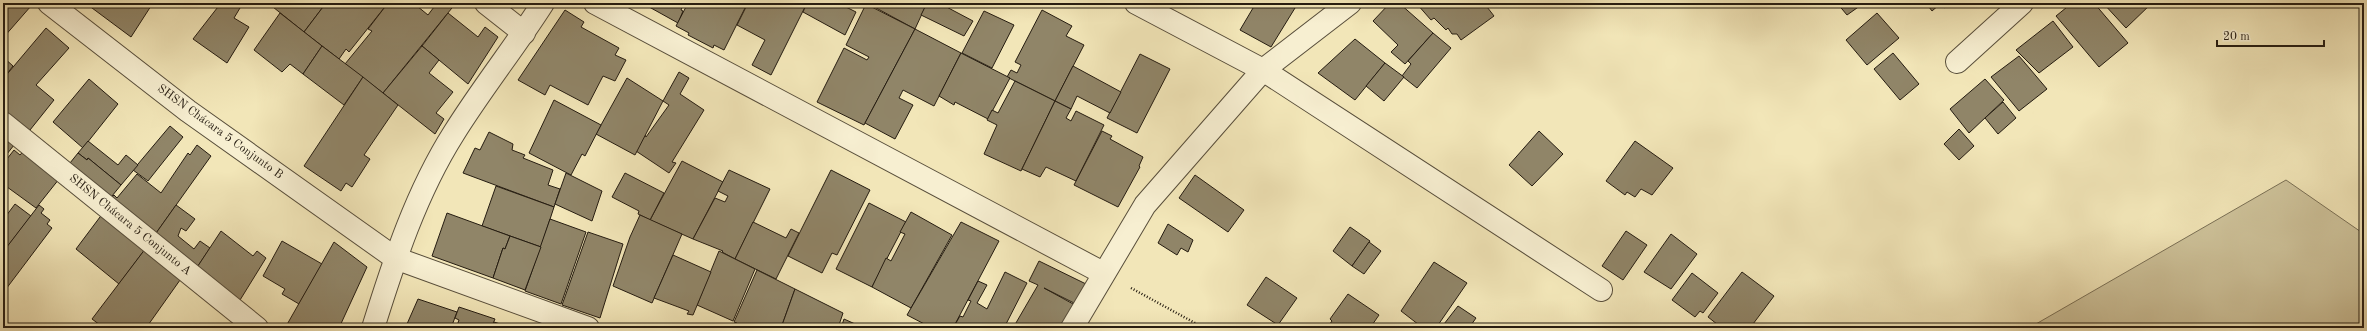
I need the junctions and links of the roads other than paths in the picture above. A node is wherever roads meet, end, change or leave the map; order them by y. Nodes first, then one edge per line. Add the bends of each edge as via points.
1 (49, 3) edge
2 (486, 3) edge
3 (543, 3) edge
4 (595, 3) edge
5 (1136, 3) edge
6 (1350, 3) edge
7 (2022, 3) edge
8 (524, 33) junction
9 (1957, 62) dead end
10 (1263, 70) junction
11 (3, 123) edge
12 (395, 258) junction
13 (1104, 273) junction
14 (1601, 290) dead end
15 (257, 328) edge
16 (373, 328) edge
17 (588, 328) edge
18 (1072, 328) edge

1 - 12 street, SHSN Chácara 5 Conjunto B via 188,110
2 - 8 street
3 - 8 street
4 - 13 street
5 - 10 street
6 - 10 street
7 - 9 street
8 - 12 street via 454,133 432,172
10 - 13 street via 1145,205
10 - 14 street
11 - 15 street, SHSN Chácara 5 Conjunto A
12 - 16 street
12 - 17 street, SHSN Chácara 5 Conjunto B
13 - 18 street

